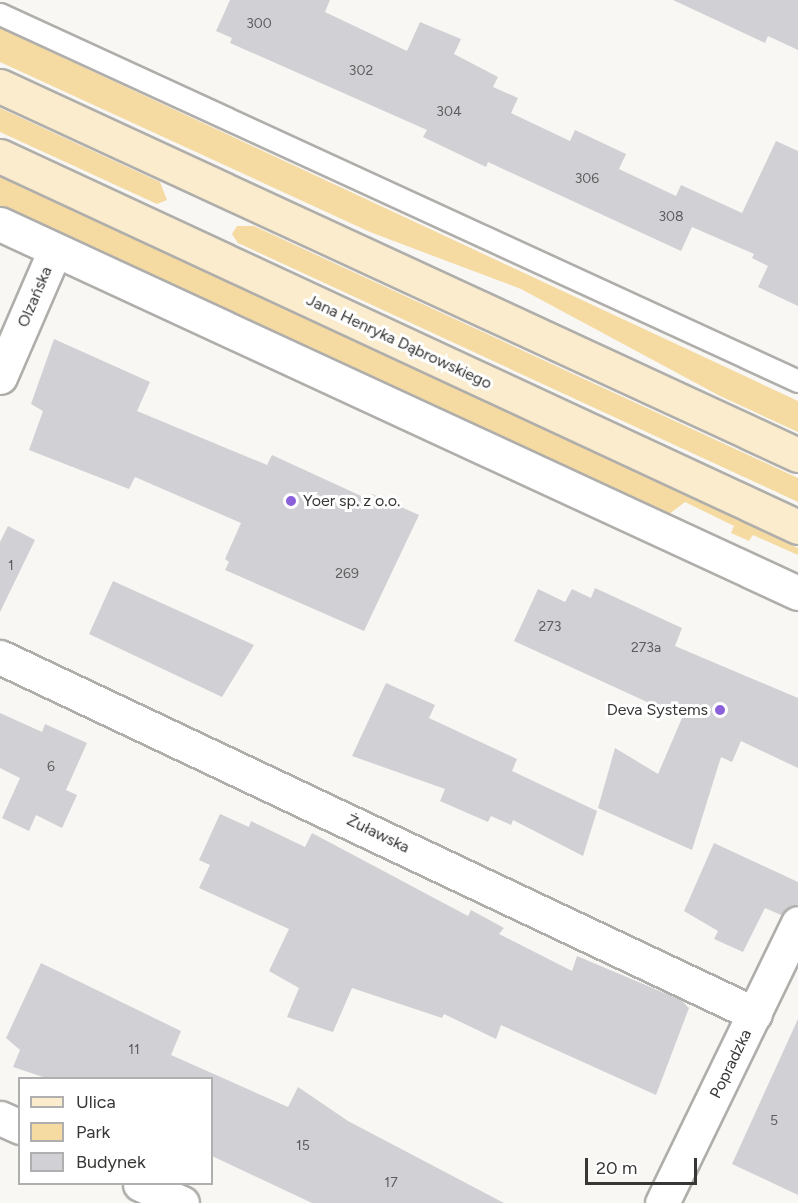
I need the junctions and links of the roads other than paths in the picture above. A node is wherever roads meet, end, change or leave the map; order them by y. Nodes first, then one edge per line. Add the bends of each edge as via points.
1 (0, 14) edge
2 (0, 86) edge
3 (0, 156) edge
4 (0, 224) edge
5 (55, 250) junction
6 (0, 377) edge
7 (798, 381) edge
8 (798, 455) edge
9 (798, 527) edge
10 (798, 593) edge
11 (0, 657) edge
12 (798, 923) edge
13 (755, 1014) junction
14 (0, 1118) edge
15 (18, 1126) edge
16 (142, 1185) edge
17 (182, 1203) edge
18 (662, 1203) edge

1 - 7 lane
2 - 8 main road
3 - 9 main road, Jana Henryka Dąbrowskiego
4 - 5 street
5 - 6 street, Olzańska
5 - 10 street
11 - 13 street, Żuławska
12 - 13 street, Popradzka
13 - 18 street, Popradzka
14 - 15 street
16 - 17 street

